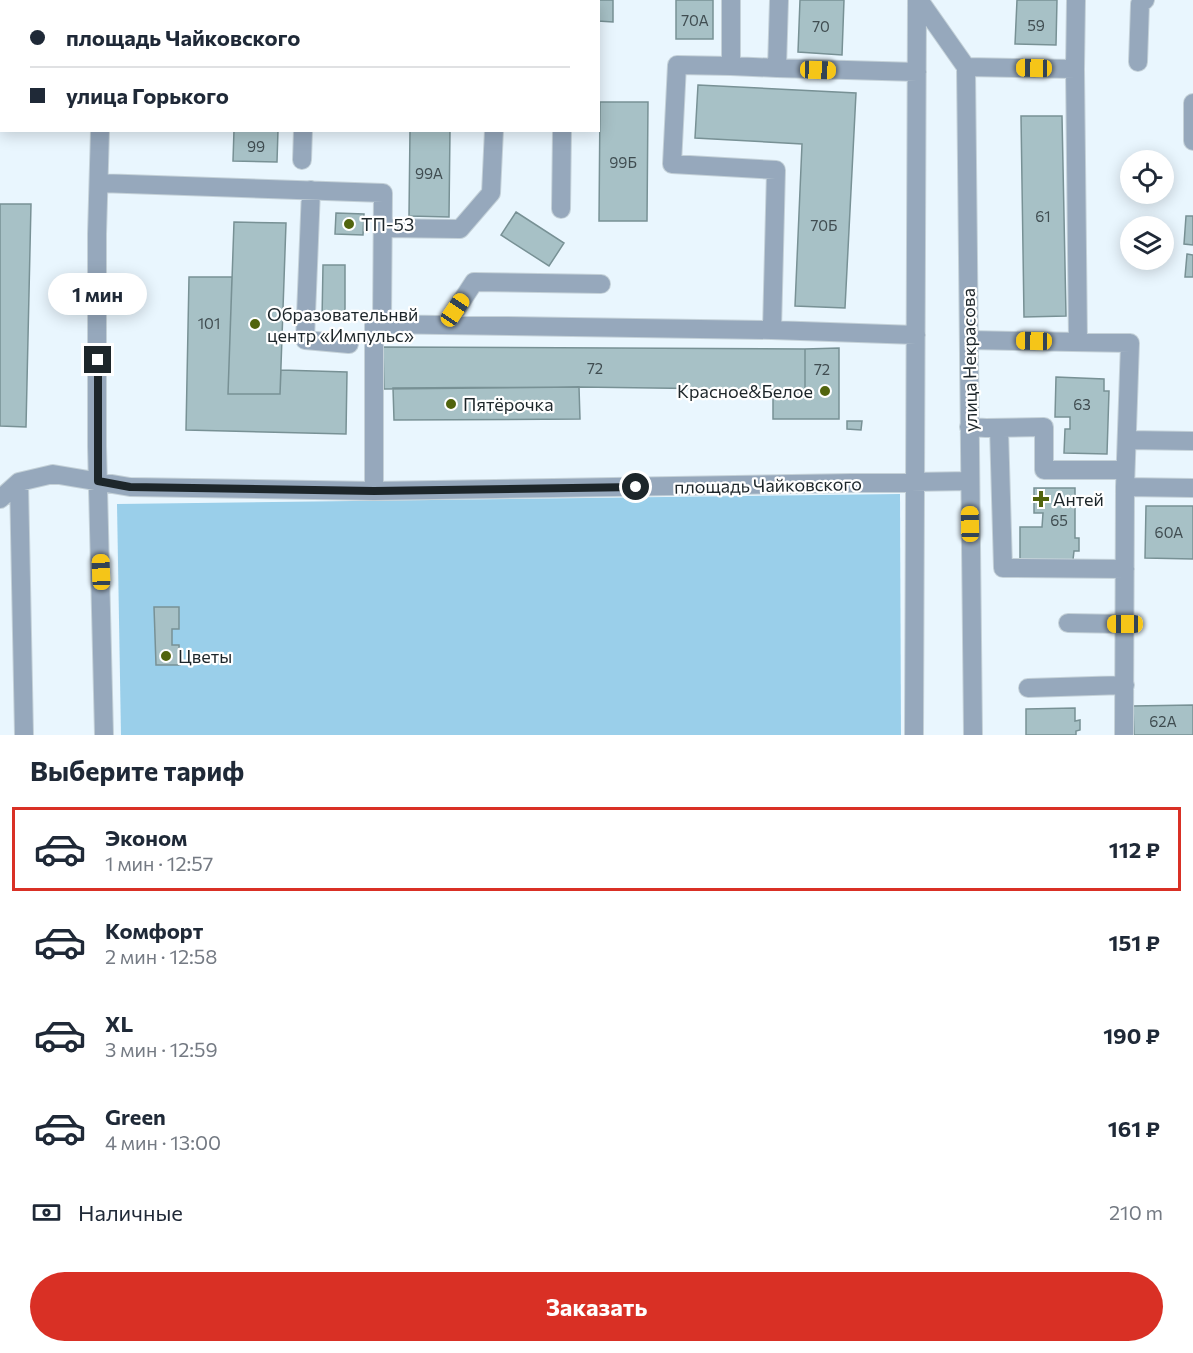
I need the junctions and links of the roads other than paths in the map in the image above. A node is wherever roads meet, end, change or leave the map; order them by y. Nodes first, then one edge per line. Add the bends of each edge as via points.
1 (731, 0) edge
2 (779, 0) edge
3 (918, 0) edge
4 (1076, 0) edge
5 (1145, 0) edge
6 (1138, 62) dead end
7 (730, 66) junction
8 (966, 67) junction
9 (777, 68) junction
10 (1075, 69) junction
11 (917, 72) junction
12 (1193, 103) edge
13 (100, 132) edge
14 (303, 132) edge
15 (494, 132) edge
16 (562, 132) edge
17 (1193, 141) edge
18 (302, 160) dead end
19 (99, 183) junction
20 (311, 190) junction
21 (561, 208) dead end
22 (383, 228) junction
23 (601, 284) dead end
24 (382, 323) junction
25 (446, 324) junction
26 (772, 330) junction
27 (916, 335) junction
28 (969, 340) junction
29 (1078, 342) junction
30 (349, 344) dead end
31 (969, 427) junction
32 (999, 428) junction
33 (1127, 440) junction
34 (1193, 441) edge
35 (1125, 479) junction
36 (98, 481) junction
37 (19, 482) junction
38 (970, 482) junction
39 (915, 483) junction
40 (1193, 488) edge
41 (374, 491) junction
42 (0, 499) edge
43 (1125, 569) junction
44 (1068, 623) dead end
45 (1125, 624) junction
46 (1125, 684) junction
47 (1028, 688) dead end
48 (24, 735) edge
49 (104, 735) edge
50 (914, 735) edge
51 (973, 735) edge
52 (1124, 735) edge

1 - 7 street
2 - 9 street
3 - 8 street
3 - 11 street
4 - 10 street
5 - 6 street via 1140,4
7 - 9 street
7 - 26 street via 676,65 672,164 776,170
8 - 10 street
8 - 28 street, улица Некрасова
9 - 11 street
10 - 29 street
11 - 27 street
12 - 17 street
13 - 19 street
14 - 18 street
15 - 22 street via 491,193 460,229
16 - 21 street
19 - 20 street
19 - 36 street
20 - 22 street via 383,193
20 - 30 street via 305,340
22 - 24 street
23 - 25 street via 474,282
24 - 25 street
24 - 41 street via 374,324
25 - 26 street
26 - 27 street
27 - 39 street
28 - 29 street
28 - 31 street, улица Некрасова
29 - 33 street via 1130,343
31 - 32 street
31 - 38 street, улица Некрасова
32 - 35 street via 1044,427 1044,470
32 - 43 street via 1003,568
33 - 34 street
33 - 35 street
35 - 40 street
35 - 43 street
36 - 37 street, площадь Чайковского via 53,474
36 - 41 street, площадь Чайковского via 130,487
36 - 49 street
37 - 42 street
37 - 48 street
38 - 39 street, площадь Чайковского
38 - 51 street, улица Некрасова
39 - 41 street, площадь Чайковского
39 - 50 street
43 - 45 street
44 - 45 street
45 - 46 street
46 - 47 street
46 - 52 street

